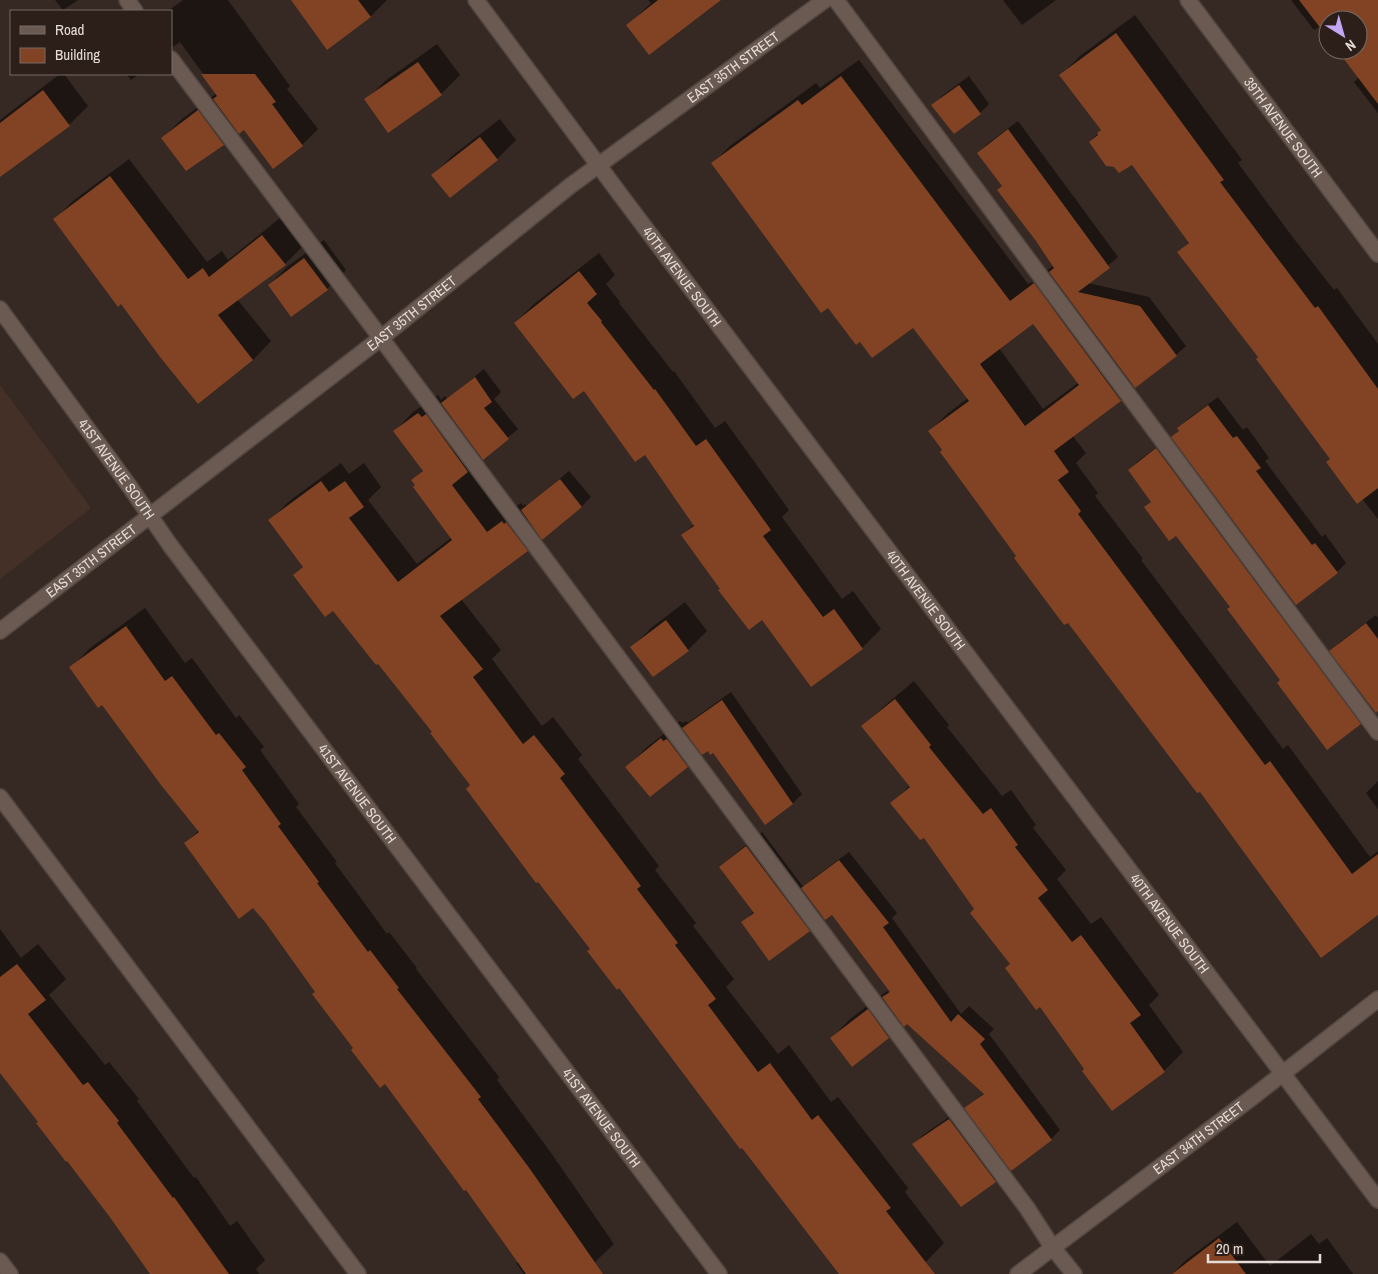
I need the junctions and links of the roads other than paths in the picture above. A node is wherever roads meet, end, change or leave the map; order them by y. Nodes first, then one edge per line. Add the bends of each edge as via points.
1 (476, 0) edge
2 (825, 0) edge
3 (836, 0) edge
4 (1188, 0) edge
5 (172, 60) edge
6 (599, 166) junction
7 (1378, 254) edge
8 (0, 309) edge
9 (381, 338) junction
10 (149, 515) junction
11 (0, 631) edge
12 (1378, 732) edge
13 (0, 797) edge
14 (1378, 999) edge
15 (1283, 1073) junction
16 (1378, 1200) edge
17 (1053, 1248) junction
18 (0, 1261) edge
19 (10, 1274) edge
20 (358, 1274) edge
21 (719, 1274) edge
22 (1018, 1274) edge
23 (1074, 1274) edge

1 - 6 street, 40TH AVENUE SOUTH
2 - 6 street, EAST 35TH STREET
3 - 12 street
4 - 7 street, 39TH AVENUE SOUTH
5 - 9 street
6 - 9 street, EAST 35TH STREET
6 - 15 street, 40TH AVENUE SOUTH
8 - 10 street, 41ST AVENUE SOUTH
9 - 10 street, EAST 35TH STREET
9 - 17 street via 1027,1208
10 - 11 street, EAST 35TH STREET
10 - 21 street, 41ST AVENUE SOUTH
13 - 20 street
14 - 15 street, EAST 34TH STREET
15 - 16 street, 40TH AVENUE SOUTH
15 - 17 street, EAST 34TH STREET
17 - 22 street, EAST 34TH STREET
17 - 23 street
18 - 19 street

